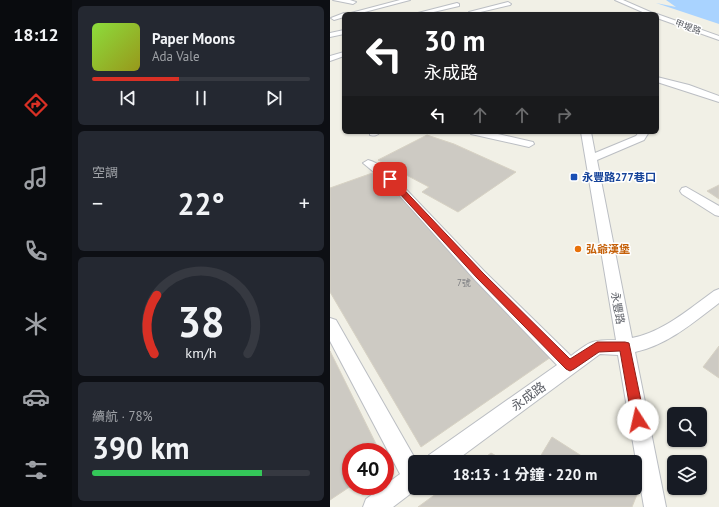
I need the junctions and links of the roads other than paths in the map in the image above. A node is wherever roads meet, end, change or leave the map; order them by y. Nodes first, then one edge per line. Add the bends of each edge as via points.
1 (336, 0) edge
2 (407, 0) edge
3 (444, 0) edge
4 (618, 0) edge
5 (353, 2) dead end
6 (508, 4) dead end
7 (457, 5) junction
8 (358, 12) edge
9 (426, 12) edge
10 (473, 12) edge
11 (479, 12) edge
12 (647, 12) edge
13 (342, 16) edge
14 (659, 17) edge
15 (334, 18) dead end
16 (342, 32) edge
17 (330, 35) edge
18 (719, 38) edge
19 (342, 55) edge
20 (330, 59) edge
21 (659, 80) edge
22 (719, 99) edge
23 (484, 134) edge
24 (586, 134) edge
25 (643, 134) edge
26 (529, 144) dead end
27 (590, 159) junction
28 (368, 163) dead end
29 (686, 191) dead end
30 (719, 212) edge
31 (719, 295) edge
32 (330, 325) edge
33 (625, 347) junction
34 (570, 366) junction
35 (446, 455) edge
36 (408, 465) edge
37 (408, 483) edge
38 (374, 507) edge
39 (655, 507) edge

1 - 5 street
2 - 8 street
3 - 7 street
4 - 12 street
6 - 11 street
7 - 9 street
7 - 10 street
13 - 15 street
14 - 18 street, 甲堤路
16 - 17 street
19 - 20 street
21 - 22 street
23 - 26 street
24 - 27 street, 永豐路
25 - 27 street via 640,138
27 - 33 street, 永豐路
28 - 34 street via 396,185 480,276
29 - 30 street
31 - 33 street, 永成路 via 670,330 646,342
32 - 36 street
33 - 34 street, 永成路 via 597,347
33 - 39 street, 永豐路
34 - 35 street, 永成路
37 - 38 street

